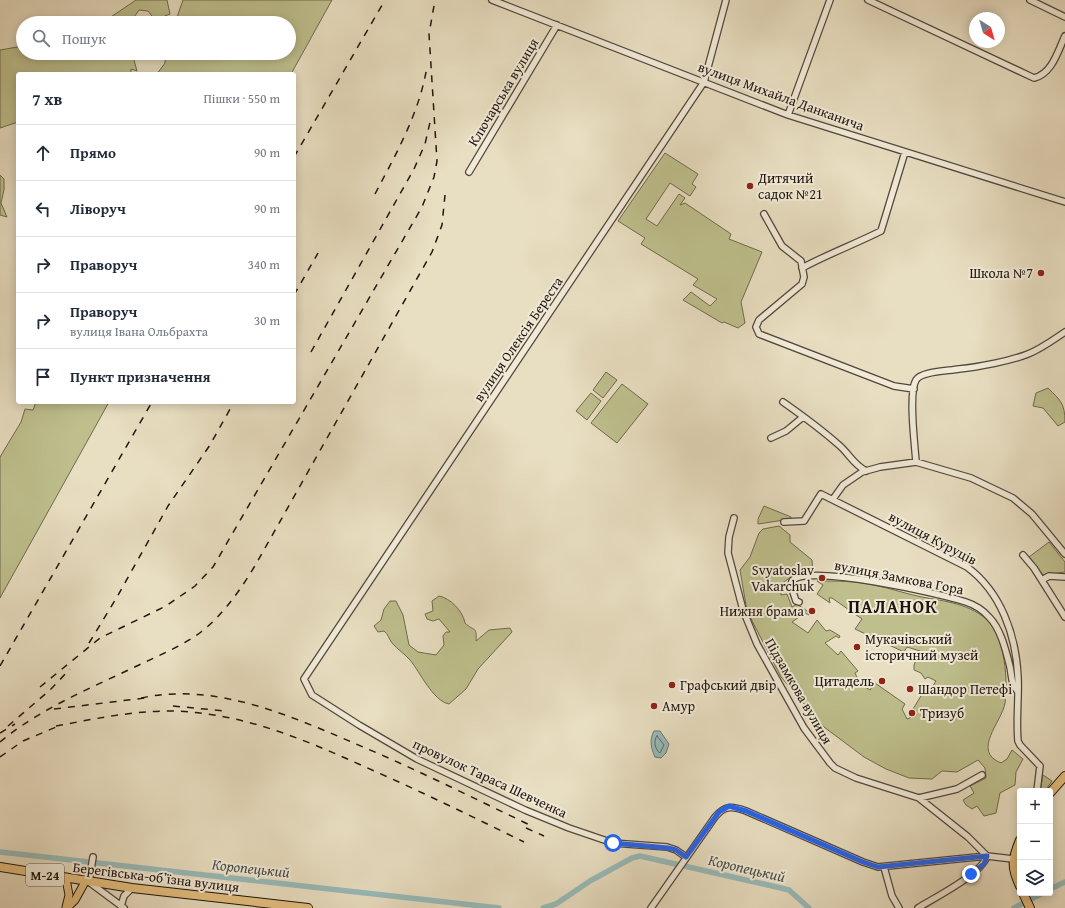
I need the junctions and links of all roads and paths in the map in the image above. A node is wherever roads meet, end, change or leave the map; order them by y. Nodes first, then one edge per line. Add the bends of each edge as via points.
1 (492, 0) edge
2 (726, 0) edge
3 (830, 0) edge
4 (868, 0) edge
5 (1030, 0) edge
6 (1065, 17) edge
7 (557, 25) junction
8 (1065, 36) edge
9 (704, 82) junction
10 (788, 115) junction
11 (905, 152) junction
12 (469, 172) dead end
13 (1065, 202) edge
14 (764, 214) dead end
15 (802, 268) junction
16 (1065, 332) edge
17 (914, 389) junction
18 (783, 402) dead end
19 (803, 417) junction
20 (771, 438) dead end
21 (916, 462) junction
22 (866, 471) junction
23 (833, 498) junction
24 (734, 518) dead end
25 (784, 522) dead end
26 (1065, 554) edge
27 (1023, 555) dead end
28 (1065, 578) edge
29 (1042, 580) junction
30 (799, 602) dead end
31 (1065, 617) edge
32 (304, 679) joint
33 (1018, 692) junction
34 (982, 775) dead end
35 (1065, 776) edge
36 (1037, 788) edge
37 (1053, 790) edge
38 (920, 798) junction
39 (1017, 848) edge
40 (987, 856) junction
41 (92, 858) dead end
42 (685, 859) junction
43 (1013, 859) junction
44 (0, 867) edge
45 (884, 867) junction
46 (1017, 878) edge
47 (66, 879) junction
48 (87, 882) junction
49 (132, 888) junction
50 (1025, 896) edge
51 (123, 907) edge
52 (66, 908) edge
53 (308, 908) edge
54 (651, 908) edge
55 (899, 908) edge
56 (918, 908) edge
57 (1030, 908) edge

1 - 7 street, вулиця Михайла Данканича
2 - 9 street, вулиця Олексія Береста
3 - 10 street
4 - 8 street via 1034,78 1047,72
5 - 6 street
7 - 9 street, вулиця Михайла Данканича
7 - 12 street, Ключарська вулиця
9 - 10 street, вулиця Михайла Данканича
9 - 32 street, вулиця Олексія Береста
10 - 11 street, вулиця Михайла Данканича
11 - 13 street, вулиця Михайла Данканича
11 - 15 street via 881,231
14 - 15 street via 782,246 801,261
15 - 17 street via 802,284 759,320 756,327 759,334 894,386
16 - 17 street via 1028,354 920,375
17 - 21 street
18 - 19 street
19 - 20 street via 786,431
19 - 22 street via 827,434
21 - 22 street
21 - 26 street via 971,478 1013,498 1032,514
22 - 23 street via 843,485
23 - 25 street via 821,494 804,520
23 - 33 street, вулиця Куруців via 967,567 979,576 991,590 1005,617 1016,658
24 - 38 street, Підзамкова вулиця via 728,553 743,610 757,644 815,744 830,763 842,772
27 - 29 street
28 - 29 street via 1049,576
29 - 31 street
30 - 33 street, вулиця Замкова Гора via 796,601 791,586 792,581 811,575 859,579 967,602 984,612 996,626 1006,653 1013,686
32 - 42 street, провулок Тараса Шевченка via 312,695 417,759 557,824 613,843 676,850
33 - 36 street, вулиця Куруців via 1018,741 1040,766
34 - 38 street via 957,789
35 - 37 highway
38 - 40 street
39 - 43 highway
40 - 43 street
40 - 45 street
40 - 56 street via 984,864 971,874
41 - 48 street
42 - 45 street via 719,812 729,806 863,862
42 - 54 street
43 - 46 highway
44 - 47 highway, Берегівська-обʼїзна вулиця / М-24
45 - 55 street via 892,896
47 - 48 highway, Берегівська-обʼїзна вулиця / М-24
47 - 52 main road via 69,895
48 - 49 highway, Берегівська-обʼїзна вулиця / М-24
48 - 51 street
48 - 52 main road
49 - 51 street via 124,896
49 - 53 highway, Берегівська-обʼїзна вулиця / М-24
50 - 57 highway

